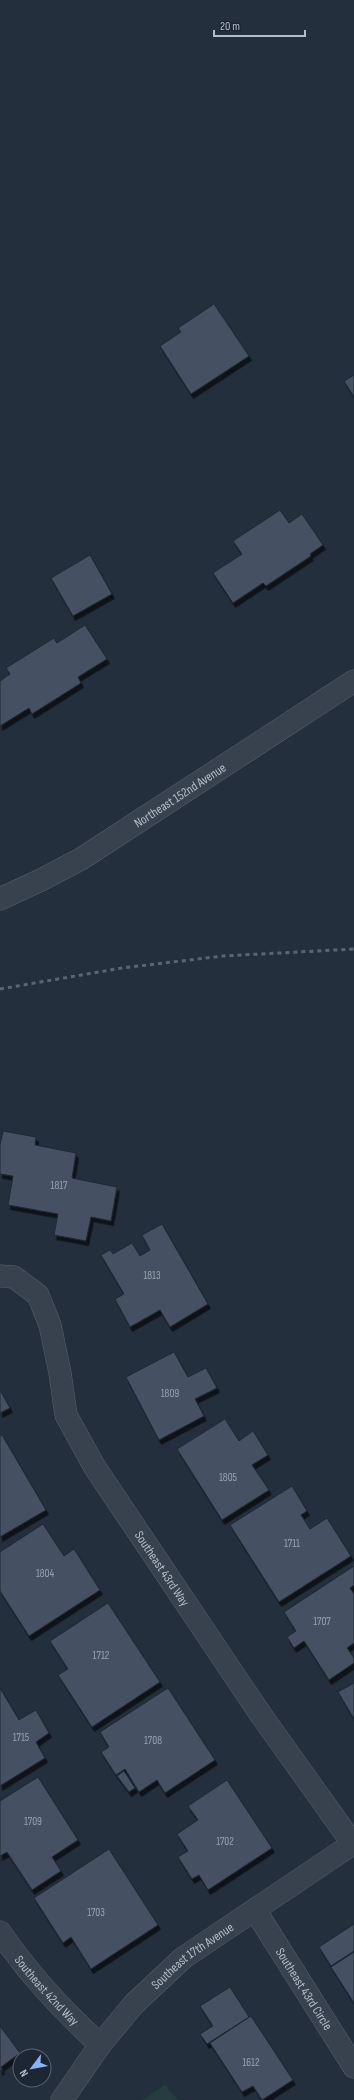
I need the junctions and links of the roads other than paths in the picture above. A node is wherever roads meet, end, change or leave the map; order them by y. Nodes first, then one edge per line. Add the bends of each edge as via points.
1 (354, 681) edge
2 (0, 899) edge
3 (7, 1276) edge
4 (353, 1844) edge
5 (255, 1910) junction
6 (0, 1932) edge
7 (100, 2045) junction
8 (354, 2067) edge
9 (62, 2100) edge

1 - 2 street, Northeast 152nd Avenue via 81,859
3 - 4 street, Southeast 43rd Way via 38,1295 50,1325 66,1415 94,1466 261,1715
4 - 5 street, Southeast 17th Avenue
5 - 7 street, Southeast 17th Avenue via 183,1958 134,2004
5 - 8 street, Southeast 43rd Circle
6 - 7 street, Southeast 42nd Way via 53,2000
7 - 9 street, Southeast 17th Avenue

